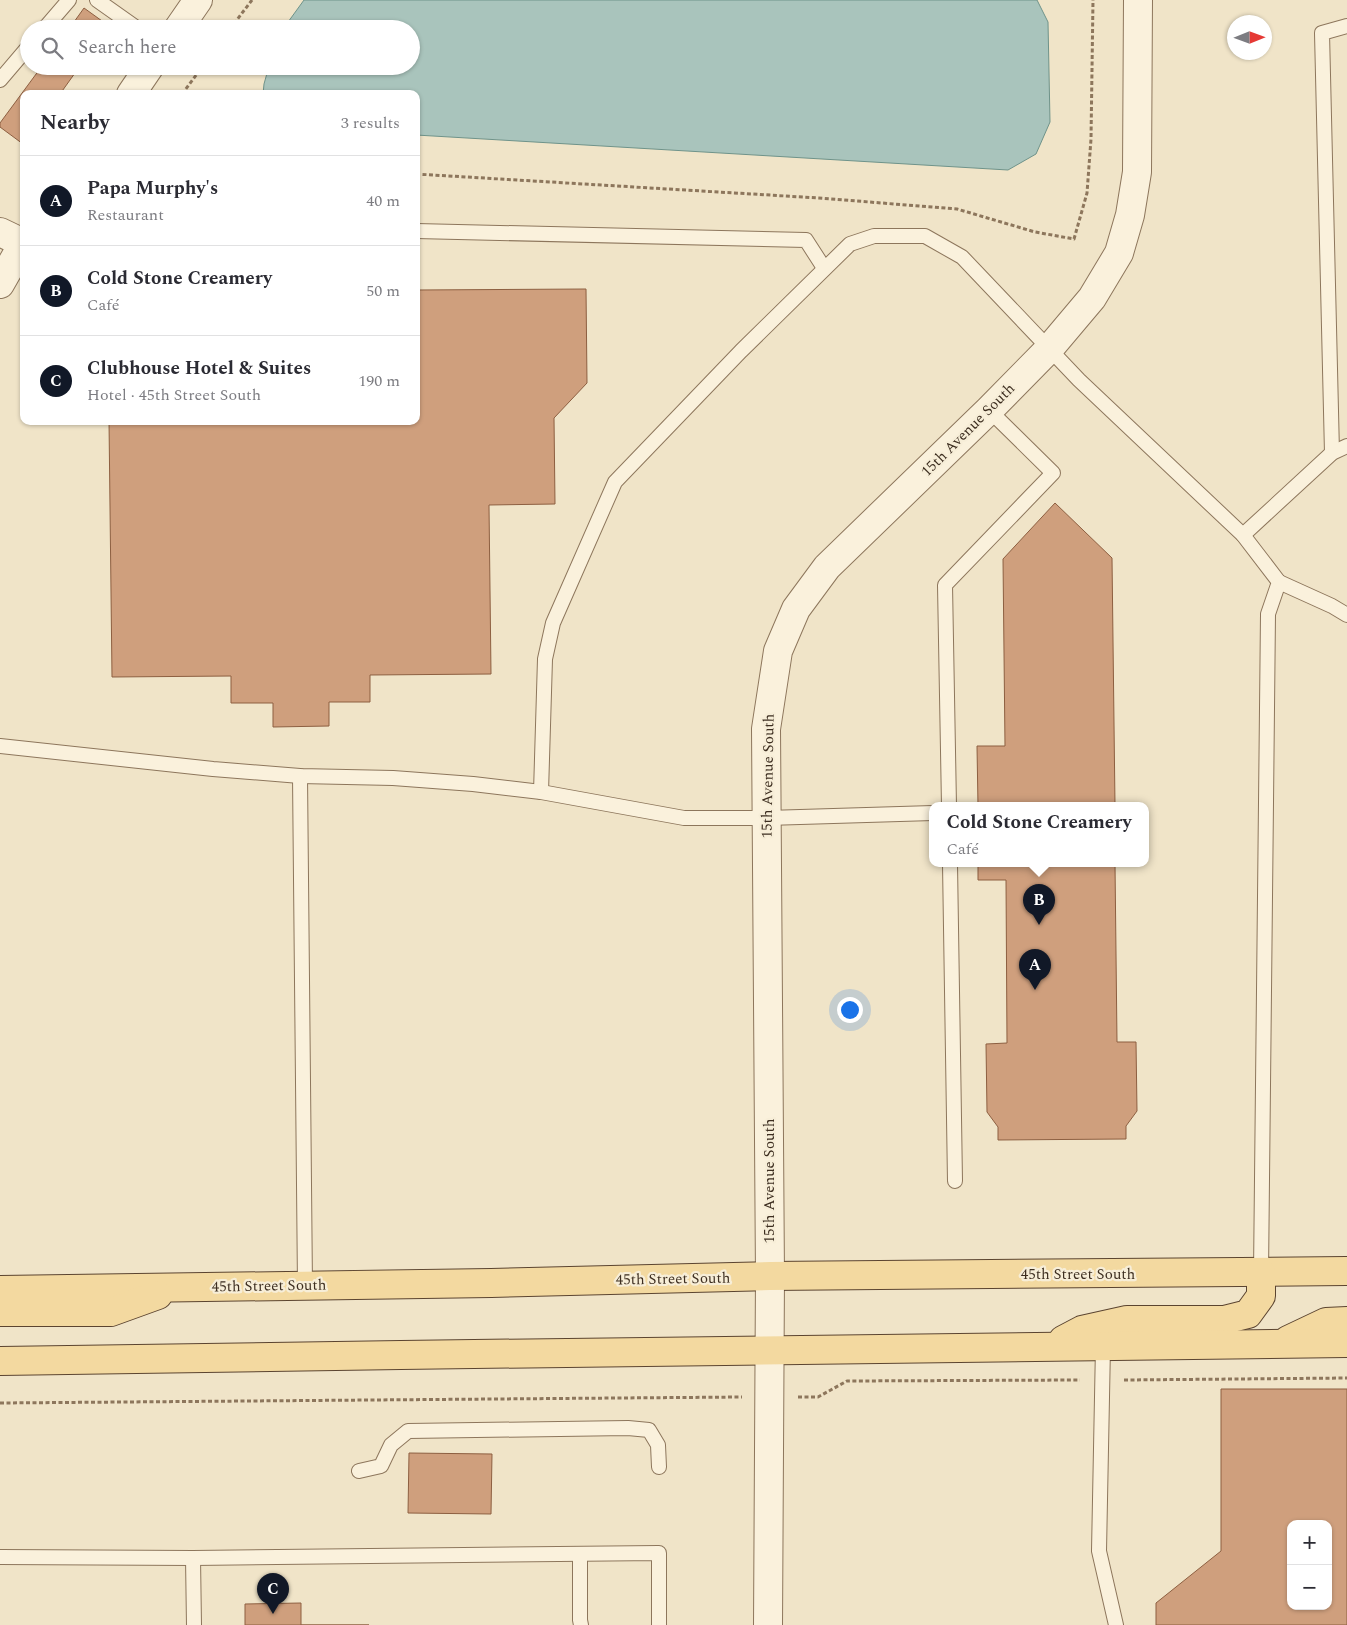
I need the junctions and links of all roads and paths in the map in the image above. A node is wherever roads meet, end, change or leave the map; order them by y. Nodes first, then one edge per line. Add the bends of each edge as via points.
1 (69, 0) edge
2 (97, 0) edge
3 (198, 0) edge
4 (252, 0) edge
5 (1093, 0) edge
6 (1138, 0) edge
7 (52, 20) edge
8 (125, 20) edge
9 (184, 20) edge
10 (237, 20) edge
11 (1347, 26) edge
12 (20, 57) edge
13 (144, 75) edge
14 (196, 75) edge
15 (0, 80) edge
16 (134, 90) edge
17 (185, 90) edge
18 (420, 174) edge
19 (420, 231) edge
20 (18, 240) edge
21 (824, 268) junction
22 (0, 284) edge
23 (1049, 349) junction
24 (989, 410) junction
25 (1347, 446) edge
26 (1332, 453) junction
27 (1243, 535) junction
28 (1279, 582) junction
29 (1347, 615) edge
30 (0, 746) edge
31 (300, 776) junction
32 (541, 792) junction
33 (949, 802) edge
34 (929, 813) edge
35 (766, 818) junction
36 (950, 867) edge
37 (955, 1181) dead end
38 (1347, 1271) edge
39 (1261, 1273) junction
40 (770, 1276) junction
41 (305, 1286) junction
42 (178, 1288) junction
43 (0, 1290) edge
44 (0, 1312) edge
45 (1347, 1321) edge
46 (1347, 1343) edge
47 (1280, 1344) junction
48 (1050, 1346) junction
49 (1103, 1346) junction
50 (770, 1351) junction
51 (0, 1361) edge
52 (716, 1397) dead end
53 (0, 1403) edge
54 (659, 1467) dead end
55 (359, 1471) dead end
56 (580, 1554) junction
57 (0, 1557) edge
58 (193, 1558) junction
59 (194, 1625) edge
60 (581, 1625) edge
61 (659, 1625) edge
62 (768, 1625) edge
63 (1116, 1625) edge

1 - 7 lane
2 - 8 lane
3 - 9 street
4 - 10 path
5 - 18 path via 1087,193 1074,239 1034,232 957,209
6 - 23 street, 15th Avenue South via 1137,172 1130,216 1119,253 1092,298
11 - 26 lane via 1322,32
12 - 15 lane
13 - 16 street
14 - 17 path
19 - 21 lane via 806,240
20 - 22 street
21 - 23 lane via 850,244 874,236 925,236 962,257
21 - 32 lane via 615,482 553,623 545,659
23 - 24 street, 15th Avenue South
23 - 27 lane
24 - 33 lane via 1053,473 945,585
24 - 35 street, 15th Avenue South via 827,567 796,609 778,651 766,729
25 - 26 lane
26 - 27 lane
27 - 28 lane
28 - 29 lane
28 - 39 lane via 1268,614
30 - 31 lane
31 - 32 lane via 473,784
31 - 41 lane
32 - 35 lane via 684,818
34 - 35 lane
35 - 40 street, 15th Avenue South
36 - 37 lane
38 - 39 main road, 45th Street South
39 - 40 main road, 45th Street South
39 - 48 main road via 1261,1296 1248,1314 1224,1320 1127,1320 1082,1330
40 - 41 main road, 45th Street South
40 - 50 street, 15th Avenue South
41 - 42 main road, 45th Street South
42 - 43 main road, 45th Street South
42 - 44 main road via 112,1312
45 - 47 main road via 1326,1322
46 - 47 main road
47 - 49 main road
48 - 49 main road
48 - 50 main road
49 - 63 lane via 1099,1551
50 - 51 main road
50 - 62 street, 15th Avenue South
52 - 53 path
54 - 55 lane via 658,1445 649,1430 618,1428 408,1432 391,1445 381,1466
56 - 58 lane
56 - 60 lane
56 - 61 lane via 659,1554
57 - 58 lane
58 - 59 lane

